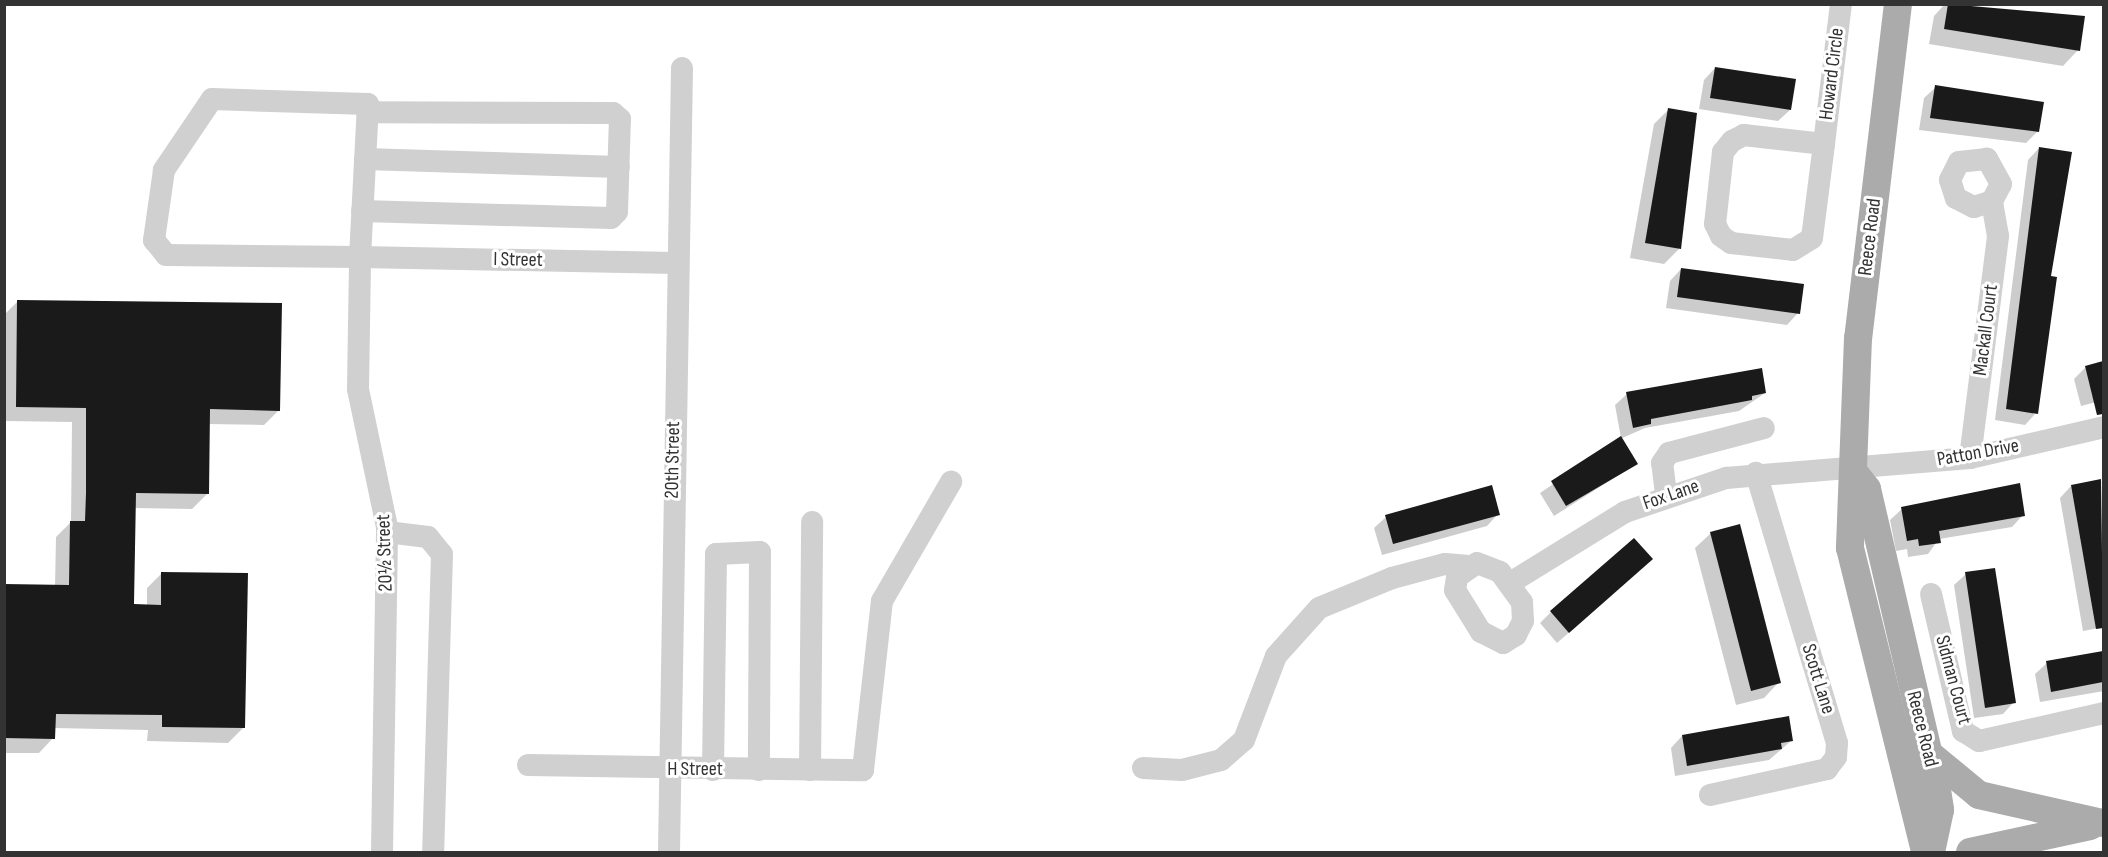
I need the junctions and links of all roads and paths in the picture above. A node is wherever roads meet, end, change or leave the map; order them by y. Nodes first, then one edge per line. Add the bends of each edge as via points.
1 (1841, 4) edge
2 (1898, 4) edge
3 (682, 68) dead end
4 (367, 112) junction
5 (1824, 144) junction
6 (365, 159) junction
7 (619, 167) junction
8 (1992, 201) dead end
9 (362, 211) junction
10 (360, 257) junction
11 (676, 263) junction
12 (2103, 427) edge
13 (1764, 428) dead end
14 (1970, 458) junction
15 (1851, 470) junction
16 (1756, 473) junction
17 (951, 482) dead end
18 (1666, 494) junction
19 (812, 522) dead end
20 (387, 532) junction
21 (1466, 566) junction
22 (1510, 583) junction
23 (1931, 594) dead end
24 (2103, 713) edge
25 (1928, 753) junction
26 (528, 765) dead end
27 (1143, 768) dead end
28 (669, 770) junction
29 (713, 770) junction
30 (759, 770) junction
31 (810, 770) junction
32 (1710, 795) dead end
33 (2103, 823) edge
34 (382, 852) edge
35 (433, 852) edge
36 (669, 852) edge
37 (1925, 852) edge
38 (1931, 852) edge
39 (1970, 852) edge

1 - 5 street, Howard Circle
2 - 15 main road, Reece Road via 1858,338
3 - 11 street, 20th Street
4 - 6 street, 20½ Street
4 - 7 street via 613,113 620,119
4 - 10 street, I Street via 368,104 212,99 164,170 154,240 166,255
5 - 5 street, Howard Circle via 1812,238 1804,247 1731,243 1721,236 1715,224 1723,152 1732,141 1744,135
6 - 7 street
6 - 9 street, 20½ Street
7 - 9 street via 617,212 611,218
8 - 14 street, Mackall Court via 1998,236
9 - 10 street, 20½ Street
10 - 11 street, I Street
10 - 20 street, 20½ Street via 362,425
11 - 28 street, 20th Street
12 - 14 street, Patton Drive
13 - 18 street via 1669,453 1662,463
14 - 15 street, Patton Drive
15 - 16 street, Fox Lane
15 - 25 main road, Reece Road via 1867,489
15 - 37 main road, Reece Road via 1850,548
16 - 18 street, Fox Lane
16 - 32 street, Scott Lane via 1837,743 1836,757 1827,769
17 - 31 street, H Street via 882,601 863,770
18 - 22 street, Fox Lane via 1558,550
19 - 31 street
20 - 34 street, 20½ Street
20 - 35 street via 428,537 442,554
21 - 22 street via 1488,565
21 - 22 street via 1455,590 1490,640 1509,639 1522,621 1522,602
21 - 27 street via 1445,564 1335,598 1305,620 1276,656 1244,740 1221,760 1182,770
23 - 24 street, Sidman Court via 1963,731 1980,741
25 - 33 main road via 1979,795
25 - 38 main road, Reece Road via 1941,810
26 - 28 street, H Street
28 - 29 street, H Street
28 - 36 street, 20th Street
29 - 30 street, H Street
29 - 30 street via 716,554 760,552
30 - 31 street, H Street
33 - 39 main road

